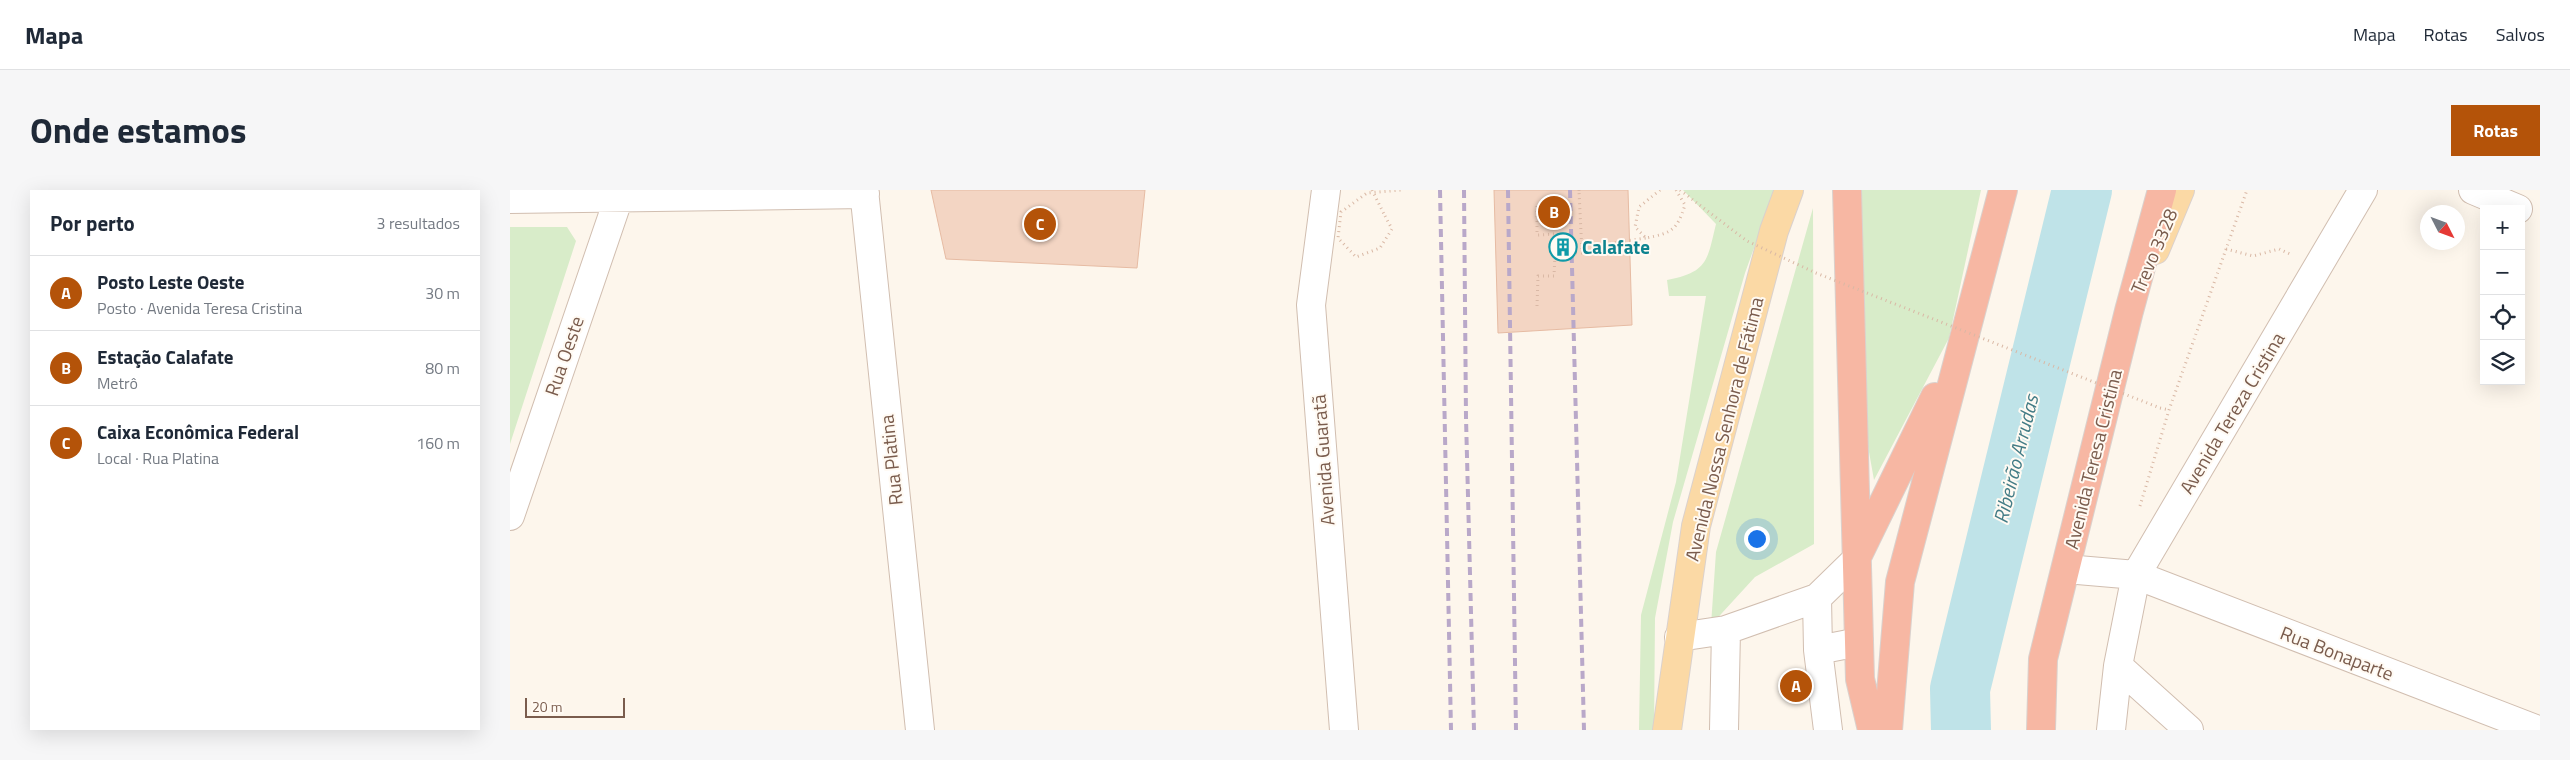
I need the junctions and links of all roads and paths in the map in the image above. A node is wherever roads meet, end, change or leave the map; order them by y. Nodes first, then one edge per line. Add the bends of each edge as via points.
1 (1326, 190) edge
2 (1372, 190) edge
3 (1401, 190) edge
4 (1579, 190) edge
5 (1660, 190) edge
6 (1676, 190) edge
7 (1680, 190) edge
8 (1789, 190) edge
9 (1847, 190) edge
10 (2003, 190) edge
11 (2162, 190) edge
12 (2180, 190) edge
13 (2247, 190) edge
14 (2363, 190) edge
15 (864, 192) edge
16 (2483, 192) edge
17 (619, 197) junction
18 (510, 199) edge
19 (1537, 202) dead end
20 (2510, 205) edge
21 (2525, 212) edge
22 (2540, 218) edge
23 (1646, 238) junction
24 (1606, 244) dead end
25 (2226, 249) junction
26 (1556, 252) junction
27 (2253, 256) dead end
28 (1537, 306) dead end
29 (2129, 311) junction
30 (1961, 344) junction
31 (2168, 410) junction
32 (2139, 505) dead end
33 (510, 516) edge
34 (1856, 560) junction
35 (2066, 569) junction
36 (2136, 575) junction
37 (1817, 598) junction
38 (1726, 630) junction
39 (1679, 637) junction
40 (1859, 642) junction
41 (1818, 650) junction
42 (2118, 666) junction
43 (920, 730) edge
44 (1344, 730) edge
45 (1667, 730) edge
46 (1724, 730) edge
47 (1828, 730) edge
48 (1872, 730) edge
49 (1888, 730) edge
50 (2041, 730) edge
51 (2111, 730) edge
52 (2189, 730) edge
53 (2538, 730) edge

1 - 44 street, Avenida Guaratã via 1311,306
2 - 3 path, bridge via 1385,216 1392,229 1380,248 1356,257 1338,238 1341,212 1366,193
4 - 26 path, bridge via 1582,253
5 - 23 path via 1639,206 1636,227
6 - 23 path via 1685,205 1679,224 1667,234
7 - 31 path, bridge via 1747,241 1816,273
8 - 39 main road, Avenida Nossa Senhora de Fátima via 1774,232 1696,526
9 - 34 highway
10 - 30 highway
11 - 29 highway, Avenida Teresa Cristina
12 - 29 main road, Trevo 3328
13 - 25 path
14 - 36 street, Avenida Tereza Cristina
15 - 17 street
15 - 43 street, Rua Platina
16 - 20 street
17 - 18 street
17 - 33 street, Rua Oeste
19 - 26 path via 1537,235 1556,234
21 - 22 street
23 - 24 path
25 - 27 path
25 - 31 path
26 - 28 path via 1554,276 1538,276
29 - 35 highway, Avenida Teresa Cristina
30 - 34 highway
30 - 49 highway via 1900,582
31 - 32 path
34 - 37 street
34 - 40 highway
35 - 36 street
35 - 50 highway, Avenida Teresa Cristina via 2043,659
36 - 42 street, Avenida Tereza Cristina
36 - 53 street, Rua Bonaparte
37 - 38 street
37 - 41 street
38 - 39 street
38 - 46 street
39 - 45 main road, Avenida Nossa Senhora de Fátima
40 - 41 street
40 - 48 highway via 1860,679
41 - 47 street
42 - 51 street
42 - 52 street

